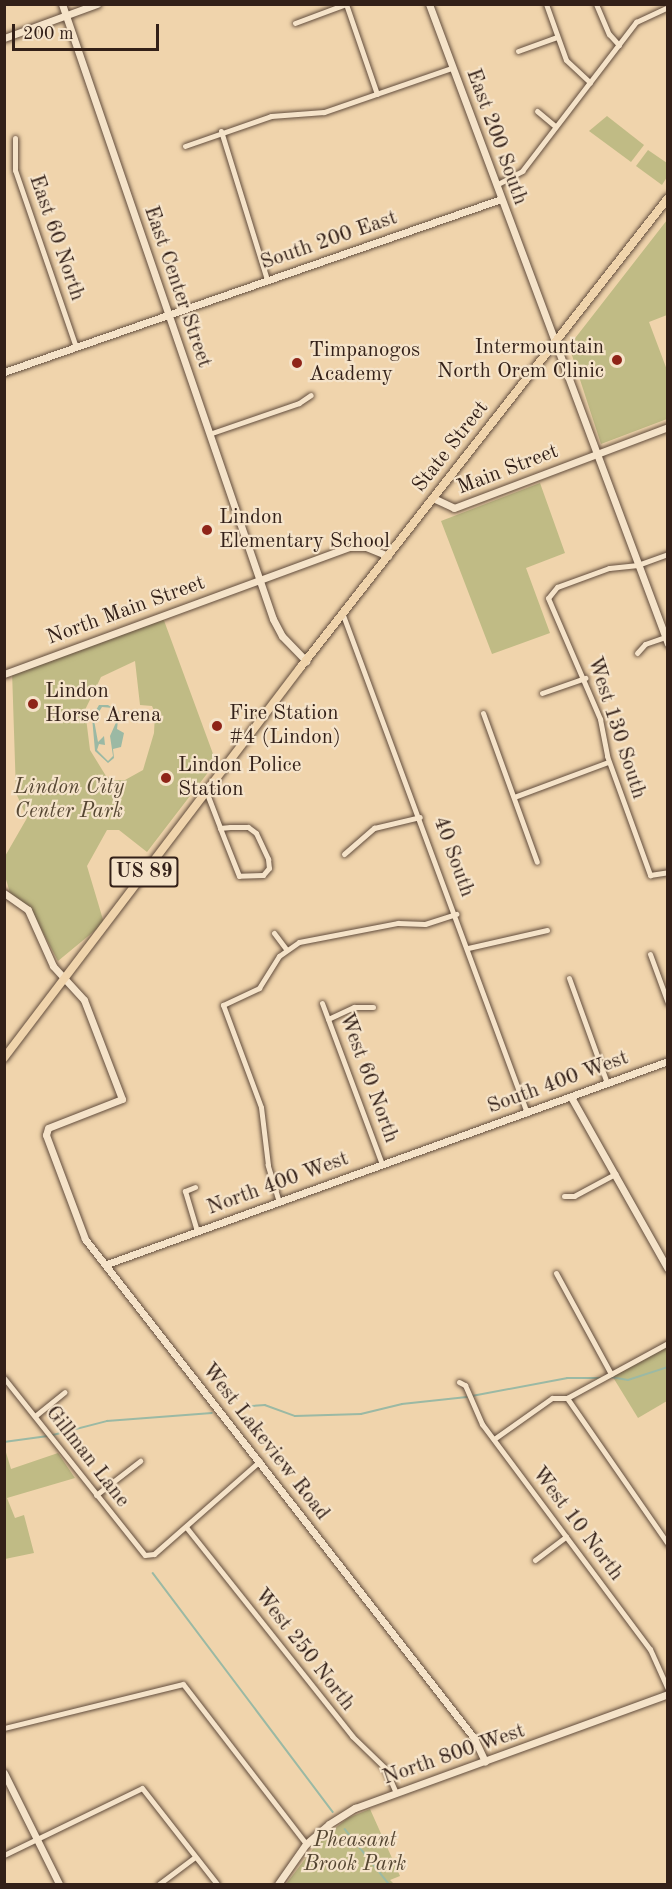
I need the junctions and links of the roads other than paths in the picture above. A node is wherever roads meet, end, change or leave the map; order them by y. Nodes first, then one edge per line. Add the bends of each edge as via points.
1 (62, 4) edge
2 (97, 4) edge
3 (346, 4) edge
4 (429, 4) edge
5 (546, 4) edge
6 (596, 4) edge
7 (668, 7) edge
8 (66, 16) junction
9 (295, 23) dead end
10 (557, 37) junction
11 (4, 38) edge
12 (619, 45) junction
13 (518, 51) dead end
14 (452, 68) junction
15 (590, 82) junction
16 (377, 94) junction
17 (537, 111) dead end
18 (555, 126) junction
19 (221, 131) junction
20 (15, 138) dead end
21 (185, 146) dead end
22 (496, 185) junction
23 (668, 198) edge
24 (501, 199) junction
25 (267, 280) junction
26 (169, 315) junction
27 (555, 342) junction
28 (76, 346) junction
29 (4, 372) edge
30 (311, 395) dead end
31 (668, 428) edge
32 (209, 434) junction
33 (596, 454) junction
34 (433, 498) junction
35 (668, 554) edge
36 (388, 556) junction
37 (638, 565) junction
38 (260, 580) junction
39 (343, 615) junction
40 (668, 617) edge
41 (659, 621) junction
42 (664, 637) junction
43 (668, 644) edge
44 (637, 653) dead end
45 (306, 661) junction
46 (4, 674) edge
47 (585, 678) junction
48 (542, 693) dead end
49 (483, 713) dead end
50 (608, 762) junction
51 (206, 791) junction
52 (514, 797) junction
53 (420, 817) junction
54 (220, 828) junction
55 (344, 854) dead end
56 (537, 862) dead end
57 (668, 872) edge
58 (6, 893) edge
59 (456, 914) junction
60 (547, 930) dead end
61 (274, 933) dead end
62 (468, 948) junction
63 (286, 949) junction
64 (650, 954) dead end
65 (64, 977) junction
66 (569, 978) dead end
67 (322, 1003) dead end
68 (668, 1003) edge
69 (373, 1007) dead end
70 (328, 1018) junction
71 (4, 1058) edge
72 (668, 1061) edge
73 (607, 1083) junction
74 (571, 1097) junction
75 (527, 1113) junction
76 (460, 1137) joint
77 (382, 1164) junction
78 (615, 1173) junction
79 (195, 1187) dead end
80 (564, 1196) dead end
81 (279, 1202) junction
82 (197, 1231) junction
83 (107, 1264) junction
84 (668, 1269) edge
85 (556, 1273) dead end
86 (668, 1343) edge
87 (611, 1374) junction
88 (4, 1378) edge
89 (459, 1382) dead end
90 (64, 1392) dead end
91 (567, 1398) junction
92 (35, 1416) junction
93 (494, 1439) junction
94 (140, 1461) dead end
95 (260, 1461) junction
96 (96, 1495) junction
97 (186, 1527) junction
98 (566, 1538) junction
99 (668, 1544) edge
100 (535, 1560) dead end
101 (668, 1689) edge
102 (668, 1694) edge
103 (4, 1728) edge
104 (485, 1762) junction
105 (4, 1773) edge
106 (396, 1793) junction
107 (37, 1839) junction
108 (306, 1844) junction
109 (4, 1855) edge
110 (195, 1857) junction
111 (59, 1884) edge
112 (159, 1884) edge
113 (217, 1884) edge
114 (278, 1884) edge

1 - 8 street, East Center Street
2 - 8 street
3 - 9 street
3 - 16 street
4 - 14 street, East 200 South
5 - 10 street
6 - 12 street via 606,29
7 - 12 street via 643,16
8 - 11 street
8 - 26 street, East Center Street
10 - 13 street
10 - 15 street via 566,60
12 - 15 street
14 - 16 street
14 - 22 street, East 200 South
15 - 18 street
16 - 19 street via 324,112 271,116
17 - 18 street
18 - 22 street via 522,171
19 - 21 street
19 - 25 street
20 - 28 street, East 60 North via 15,170
22 - 24 street, East 200 South
23 - 27 main road, State Street / US 89
24 - 25 street, South 200 East
24 - 27 street, East 200 South
25 - 26 street, South 200 East
26 - 28 street, South 200 East
26 - 32 street, East Center Street
27 - 33 street, East 200 South
27 - 34 main road, State Street / US 89
28 - 29 street, South 200 East
30 - 32 street via 299,403
31 - 33 street, Main Street
32 - 38 street, East Center Street
33 - 34 street, Main Street via 454,508
33 - 37 street
34 - 36 main road, State Street / US 89
35 - 37 street
36 - 38 street via 366,546 349,547
36 - 39 main road, State Street / US 89
37 - 41 street
37 - 47 street, West 130 South via 609,568 548,593 561,631
38 - 45 street, East Center Street via 282,636
38 - 46 street, North Main Street
39 - 45 main road, State Street / US 89
39 - 53 street, 40 South
40 - 41 street
41 - 42 street
42 - 43 street
42 - 44 street via 645,644
45 - 51 main road, US 89
47 - 48 street
47 - 50 street, West 130 South via 604,733
49 - 52 street
50 - 52 street
50 - 57 street, West 130 South via 650,875
51 - 54 street
51 - 65 main road, US 89
52 - 56 street
53 - 55 street via 374,828
53 - 59 street, 40 South
54 - 54 street via 239,876 243,879 267,872 268,859 256,833 248,827
58 - 65 street via 28,910 53,966
59 - 62 street, 40 South
59 - 63 street via 425,924 399,923 310,939
60 - 62 street
61 - 63 street
62 - 75 street, 40 South
63 - 81 street via 259,988 223,1005 261,1107 268,1165
64 - 68 street
65 - 71 main road, US 89
65 - 83 street, West Lakeview Road via 84,1000 122,1099 48,1128 46,1135 78,1224
66 - 73 street
67 - 70 street, West 60 North
69 - 70 street via 354,1008
70 - 77 street, West 60 North
72 - 73 street, South 400 West
73 - 74 street, South 400 West
74 - 75 street, South 400 West
74 - 78 street
75 - 76 street, South 400 West
76 - 77 street, North 400 West
77 - 81 street, North 400 West
78 - 80 street via 574,1196
78 - 84 street
79 - 82 street via 185,1191
81 - 82 street, North 400 West
82 - 83 street, North 400 West
83 - 95 street, West Lakeview Road
85 - 87 street
86 - 87 street
87 - 91 street
88 - 92 street, Gillman Lane
89 - 93 street, West 10 North via 465,1385 472,1408
90 - 92 street
91 - 93 street via 552,1398
91 - 99 street
92 - 96 street, Gillman Lane
93 - 98 street, West 10 North
94 - 96 street
95 - 97 street
95 - 104 street, West Lakeview Road via 474,1738
96 - 97 street, Gillman Lane via 145,1555 154,1554
97 - 106 street, West 250 North via 352,1736 380,1761
98 - 100 street
98 - 101 street, West 10 North via 650,1649
102 - 104 street, North 800 West
103 - 108 street via 183,1684
104 - 106 street, North 800 West
105 - 107 street
106 - 108 street, North 800 West via 339,1816
107 - 109 street
107 - 110 street via 142,1788
107 - 111 street
108 - 114 street, North 800 West
110 - 112 street
110 - 113 street

